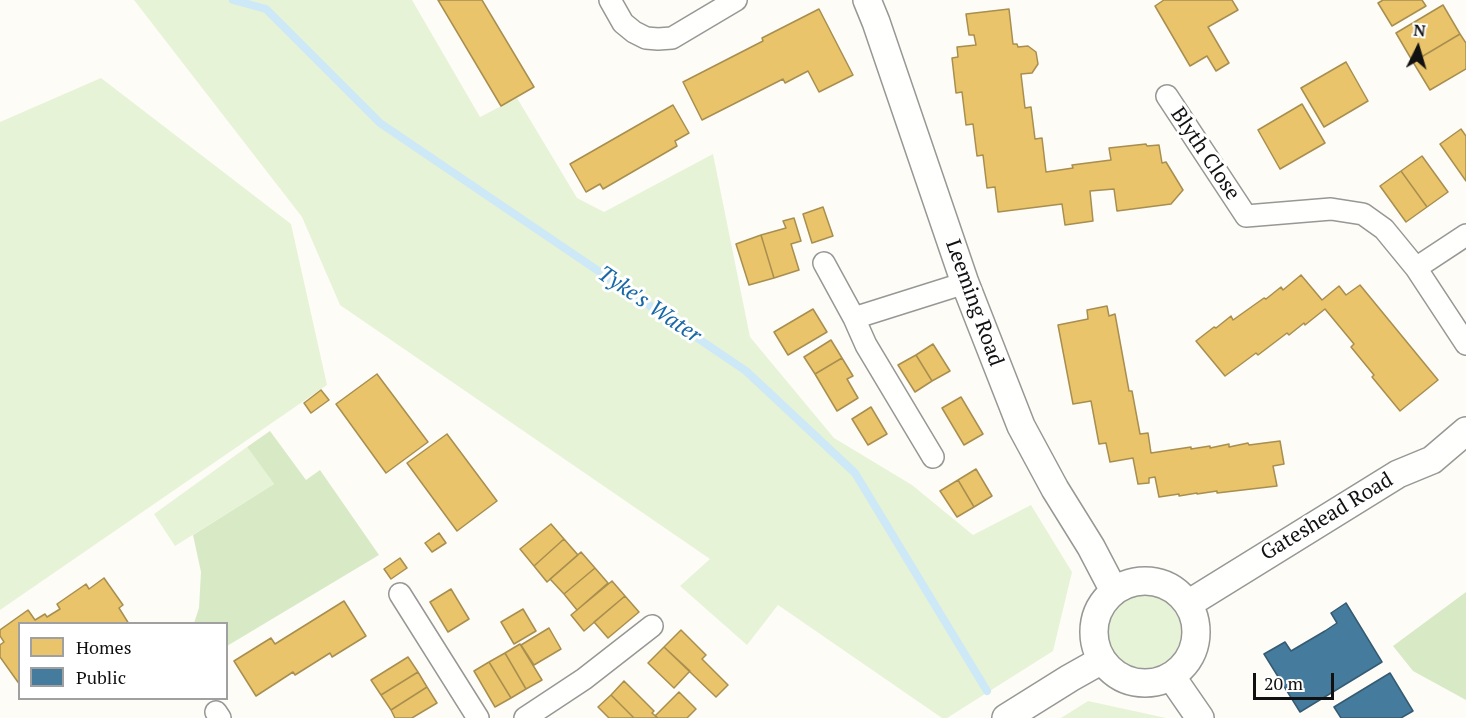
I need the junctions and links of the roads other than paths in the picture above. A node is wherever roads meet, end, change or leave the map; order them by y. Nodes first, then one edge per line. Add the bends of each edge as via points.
1 (610, 0) edge
2 (736, 0) edge
3 (867, 0) edge
4 (1167, 96) dead end
5 (1466, 235) edge
6 (824, 263) dead end
7 (1416, 268) junction
8 (965, 283) junction
9 (854, 318) junction
10 (1466, 344) edge
11 (1466, 431) edge
12 (933, 457) dead end
13 (1114, 591) junction
14 (400, 594) dead end
15 (1188, 604) junction
16 (652, 626) dead end
17 (1102, 660) junction
18 (1171, 676) junction
19 (478, 718) edge
20 (525, 718) edge
21 (1006, 718) edge
22 (1200, 718) edge

1 - 2 street via 634,32 658,39 672,38
3 - 8 street, Leeming Road
4 - 7 street, Blyth Close via 1246,216 1330,209 1363,214 1384,229
5 - 7 street
6 - 9 street
7 - 10 street, Blyth Close
8 - 9 street
8 - 13 street, Leeming Road via 1021,426
9 - 12 street
11 - 15 street, Gateshead Road via 1432,460 1398,474
13 - 15 street via 1129,583 1154,582 1176,592
13 - 17 street via 1096,615 1093,631
14 - 19 street
15 - 18 street via 1196,630 1195,643 1190,656
16 - 20 street via 584,679
17 - 18 street via 1126,680 1157,682
17 - 21 street
18 - 22 street

